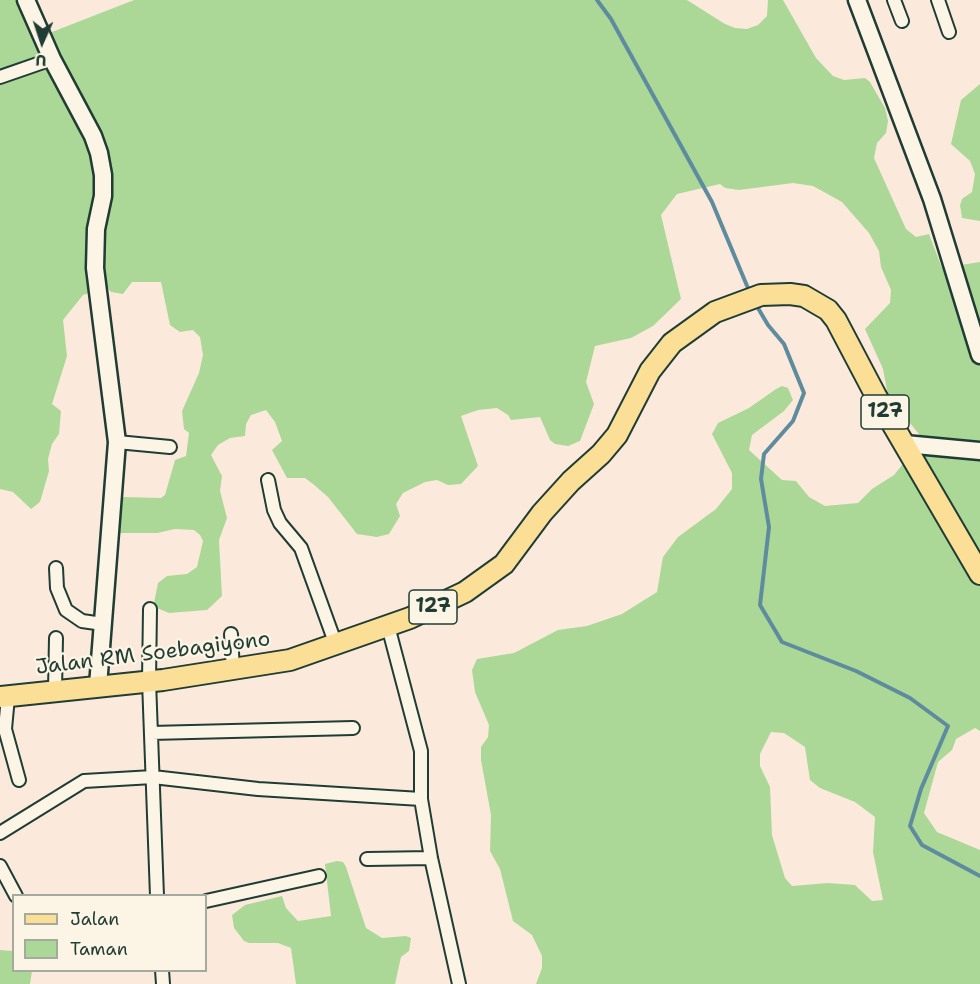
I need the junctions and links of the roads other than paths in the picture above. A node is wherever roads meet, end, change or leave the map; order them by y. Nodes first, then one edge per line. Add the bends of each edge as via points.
1 (28, 0) edge
2 (894, 0) edge
3 (938, 0) edge
4 (862, 1) edge
5 (902, 21) dead end
6 (949, 32) dead end
7 (52, 59) junction
8 (0, 77) edge
9 (980, 355) edge
10 (117, 442) junction
11 (905, 444) junction
12 (170, 447) dead end
13 (980, 451) edge
14 (268, 480) dead end
15 (56, 568) dead end
16 (980, 574) edge
17 (150, 609) dead end
18 (103, 624) junction
19 (388, 626) junction
20 (231, 634) dead end
21 (56, 638) dead end
22 (336, 645) junction
23 (233, 670) junction
24 (149, 681) junction
25 (98, 686) junction
26 (55, 691) junction
27 (4, 697) edge
28 (353, 728) dead end
29 (151, 733) junction
30 (153, 777) junction
31 (19, 780) dead end
32 (421, 799) junction
33 (0, 833) edge
34 (431, 858) junction
35 (367, 860) dead end
36 (0, 866) edge
37 (319, 876) dead end
38 (15, 894) edge
39 (158, 894) edge
40 (207, 900) edge
41 (459, 984) edge

1 - 7 street
2 - 5 street
3 - 6 street
4 - 9 street via 932,199
7 - 8 street
7 - 10 street via 99,153 103,196 96,229 95,268
10 - 12 street
10 - 18 street
11 - 13 street
11 - 16 main road, Jalan RM Soebagiyono / 127
11 - 19 main road, Jalan RM Soebagiyono / 127 via 828,310 790,294 742,300 715,312 672,343 650,371 617,435 542,513 498,570 465,592
14 - 22 street via 274,510 301,548
15 - 18 street via 57,588 66,610 82,621
17 - 24 street
18 - 25 street
19 - 22 main road, Jalan RM Soebagiyono / 127
19 - 32 street via 421,751
20 - 23 street
21 - 26 street
22 - 23 main road, Jalan RM Soebagiyono / 127 via 290,660
23 - 24 main road, Jalan RM Soebagiyono / 127
24 - 25 main road, Jalan RM Soebagiyono / 127
24 - 29 street
25 - 26 main road, Jalan RM Soebagiyono / 127
26 - 27 main road, Jalan RM Soebagiyono / 127
27 - 31 street via 5,729
28 - 29 street
29 - 30 street
30 - 32 street via 258,789
30 - 33 street via 84,781
30 - 39 street
32 - 34 street
34 - 35 street
34 - 41 street
36 - 38 street
37 - 40 street

